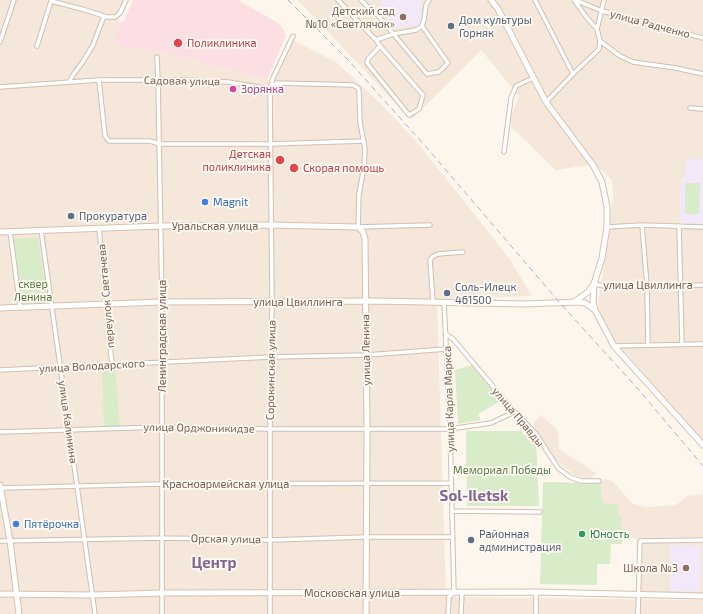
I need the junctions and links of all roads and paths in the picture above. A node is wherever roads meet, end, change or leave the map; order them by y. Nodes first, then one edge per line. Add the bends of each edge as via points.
1 (14, 0) edge
2 (50, 0) edge
3 (126, 0) edge
4 (338, 0) edge
5 (360, 0) edge
6 (429, 0) edge
7 (491, 0) edge
8 (535, 0) edge
9 (574, 0) edge
10 (604, 0) edge
11 (602, 11) junction
12 (104, 16) junction
13 (422, 26) junction
14 (597, 29) junction
15 (393, 34) junction
16 (293, 36) dead end
17 (703, 38) edge
18 (376, 40) junction
19 (600, 41) junction
20 (0, 42) edge
21 (37, 46) dead end
22 (380, 46) junction
23 (157, 57) dead end
24 (573, 74) junction
25 (703, 74) edge
26 (533, 78) junction
27 (99, 80) junction
28 (158, 80) junction
29 (69, 82) junction
30 (0, 87) edge
31 (270, 89) junction
32 (359, 91) joint
33 (546, 102) junction
34 (690, 108) dead end
35 (703, 109) edge
36 (364, 141) junction
37 (160, 144) junction
38 (271, 144) junction
39 (504, 152) dead end
40 (430, 225) dead end
41 (642, 225) junction
42 (161, 226) junction
43 (271, 226) junction
44 (679, 226) junction
45 (358, 227) junction
46 (607, 227) junction
47 (703, 227) edge
48 (99, 228) junction
49 (41, 230) junction
50 (10, 231) junction
51 (0, 232) edge
52 (463, 252) dead end
53 (594, 284) junction
54 (681, 285) junction
55 (703, 285) edge
56 (647, 286) junction
57 (365, 301) junction
58 (162, 302) junction
59 (272, 302) junction
60 (433, 302) junction
61 (444, 302) junction
62 (573, 302) junction
63 (106, 304) junction
64 (51, 306) junction
65 (20, 307) junction
66 (0, 308) edge
67 (595, 310) junction
68 (446, 334) junction
69 (682, 344) junction
70 (703, 344) edge
71 (648, 345) junction
72 (614, 346) junction
73 (447, 349) junction
74 (366, 355) junction
75 (270, 357) junction
76 (162, 363) junction
77 (112, 365) junction
78 (60, 367) junction
79 (0, 370) edge
80 (514, 412) junction
81 (162, 427) junction
82 (69, 429) junction
83 (270, 429) junction
84 (367, 429) junction
85 (450, 429) junction
86 (0, 432) edge
87 (703, 445) edge
88 (599, 481) dead end
89 (451, 483) junction
90 (162, 484) junction
91 (270, 484) junction
92 (367, 484) junction
93 (0, 485) edge
94 (77, 486) junction
95 (0, 488) edge
96 (452, 511) junction
97 (540, 512) dead end
98 (366, 537) junction
99 (453, 537) junction
100 (162, 538) junction
101 (85, 540) junction
102 (270, 540) junction
103 (703, 540) edge
104 (0, 541) edge
105 (10, 541) junction
106 (366, 592) junction
107 (536, 592) junction
108 (16, 593) junction
109 (162, 593) junction
110 (270, 593) junction
111 (454, 593) junction
112 (462, 593) junction
113 (0, 594) edge
114 (92, 595) junction
115 (639, 595) junction
116 (703, 596) edge
117 (19, 614) edge
118 (95, 614) edge
119 (162, 614) edge
120 (270, 614) edge
121 (366, 614) edge
122 (448, 614) edge
123 (461, 614) edge
124 (536, 614) edge
125 (638, 614) edge

1 - 20 street
2 - 12 street
2 - 21 street
3 - 12 street via 120,13 115,17
4 - 18 street
5 - 15 street via 375,12
6 - 13 street
7 - 26 street
8 - 24 street
9 - 11 street, улица Радченко
9 - 14 street
10 - 11 street
11 - 14 street
11 - 17 street, улица Радченко
12 - 29 street via 93,45
13 - 15 street via 416,30
13 - 15 street via 448,63 439,72 427,74
14 - 19 street
15 - 18 street
16 - 31 street, Сорокинская улица via 272,78
18 - 22 street
19 - 24 street via 597,52
19 - 25 street via 627,60
22 - 22 street via 423,95 419,109 409,115 367,63
23 - 28 street, Ленинградская улица
24 - 33 street
26 - 33 street
26 - 39 street via 516,86 511,98
27 - 28 street, Садовая улица
27 - 29 street, Садовая улица
27 - 37 street via 105,136 109,141 150,141
28 - 31 street, Садовая улица via 228,82
28 - 37 street, Ленинградская улица
29 - 30 street, Садовая улица
31 - 32 street, Садовая улица via 278,84 353,85
31 - 38 street, Сорокинская улица
32 - 36 street, улица Ленина via 360,122
33 - 46 street via 597,172 605,195
34 - 35 street
36 - 38 street
36 - 45 street, улица Ленина via 365,158 359,194
37 - 38 street
37 - 42 street, Ленинградская улица
38 - 43 street, Сорокинская улица
40 - 45 street, Уральская улица
41 - 44 street
41 - 46 street
41 - 56 street
42 - 43 street, Уральская улица
42 - 48 street, Уральская улица
42 - 58 street, Ленинградская улица
43 - 45 street, Уральская улица
43 - 59 street, Сорокинская улица
44 - 47 street
44 - 54 street
45 - 57 street, улица Ленина via 365,238
46 - 53 street via 602,258
48 - 49 street, Уральская улица
48 - 63 street, переулок Светачева
49 - 50 street, Уральская улица
49 - 64 street, улица Калинина
50 - 51 street, Уральская улица
50 - 65 street
52 - 60 street via 444,253 432,257 430,263
53 - 56 street, улица Цвиллинга via 610,287
53 - 62 street via 588,292
53 - 67 street
54 - 55 street, улица Цвиллинга
54 - 56 street, улица Цвиллинга
54 - 69 street
56 - 71 street
57 - 59 street, улица Цвиллинга
57 - 60 street, улица Цвиллинга
57 - 74 street, улица Ленина
58 - 59 street, улица Цвиллинга
58 - 63 street, улица Цвиллинга
58 - 76 street, Ленинградская улица
59 - 75 street, Сорокинская улица
60 - 61 street, улица Цвиллинга
61 - 62 street, улица Цвиллинга
61 - 68 street, улица Карла Маркса
62 - 67 street, улица Цвиллинга via 585,303
63 - 64 street, улица Цвиллинга
63 - 77 street, переулок Светачева
64 - 65 street, улица Цвиллинга
64 - 78 street, улица Калинина
65 - 66 street, улица Цвиллинга
67 - 72 street
68 - 73 street, улица Карла Маркса
68 - 80 street, улица Правды
69 - 70 street
69 - 71 street
71 - 72 street
72 - 87 street
73 - 74 street, улица Володарского
73 - 85 street, улица Карла Маркса
74 - 75 street, улица Володарского
74 - 84 street, улица Ленина
75 - 76 street, улица Володарского
75 - 83 street, Сорокинская улица
76 - 77 street, улица Володарского
76 - 81 street, Ленинградская улица
77 - 78 street, улица Володарского
78 - 79 street, улица Володарского
78 - 82 street, улица Калинина
80 - 85 street, улица Орджоникидзе via 491,423
80 - 88 street, улица Правды via 536,434 558,468 581,481
81 - 82 street, улица Орджоникидзе
81 - 83 street, улица Орджоникидзе
81 - 90 street, Ленинградская улица
82 - 86 street, улица Орджоникидзе
82 - 94 street, улица Калинина
83 - 84 street, улица Орджоникидзе
83 - 91 street, Сорокинская улица
84 - 85 street, улица Орджоникидзе
84 - 92 street, улица Ленина
85 - 89 street, улица Карла Маркса
89 - 92 street, Красноармейская улица
89 - 96 street, улица Карла Маркса
90 - 91 street, Красноармейская улица
90 - 94 street, Красноармейская улица
90 - 100 street, Ленинградская улица
91 - 92 street, Красноармейская улица
91 - 102 street, Сорокинская улица
92 - 98 street, улица Ленина
93 - 95 street
94 - 95 street, Красноармейская улица
94 - 101 street, улица Калинина
95 - 105 street
96 - 97 street
96 - 99 street, улица Карла Маркса
98 - 99 street, Орская улица
98 - 102 street, Орская улица
98 - 106 street, улица Ленина
99 - 111 street, улица Карла Маркса
100 - 101 street, Орская улица
100 - 102 street, Орская улица
100 - 109 street, Ленинградская улица
101 - 105 street, Орская улица
101 - 114 street, улица Калинина
102 - 110 street, Сорокинская улица
103 - 115 street via 640,541
104 - 105 street, Орская улица
105 - 108 street
106 - 110 street, Московская улица
106 - 111 street, Московская улица
106 - 121 street, улица Ленина
107 - 112 street, Московская улица
107 - 115 street, Московская улица
107 - 124 street
108 - 113 street, Московская улица
108 - 114 street, Московская улица
108 - 117 street
109 - 110 street, Московская улица
109 - 114 street, Московская улица
109 - 119 street, Ленинградская улица
110 - 120 street, Сорокинская улица
111 - 112 street, Московская улица
111 - 122 street, улица Карла Маркса via 449,597
112 - 123 street
114 - 118 street, улица Калинина
115 - 116 street, Московская улица
115 - 125 street

